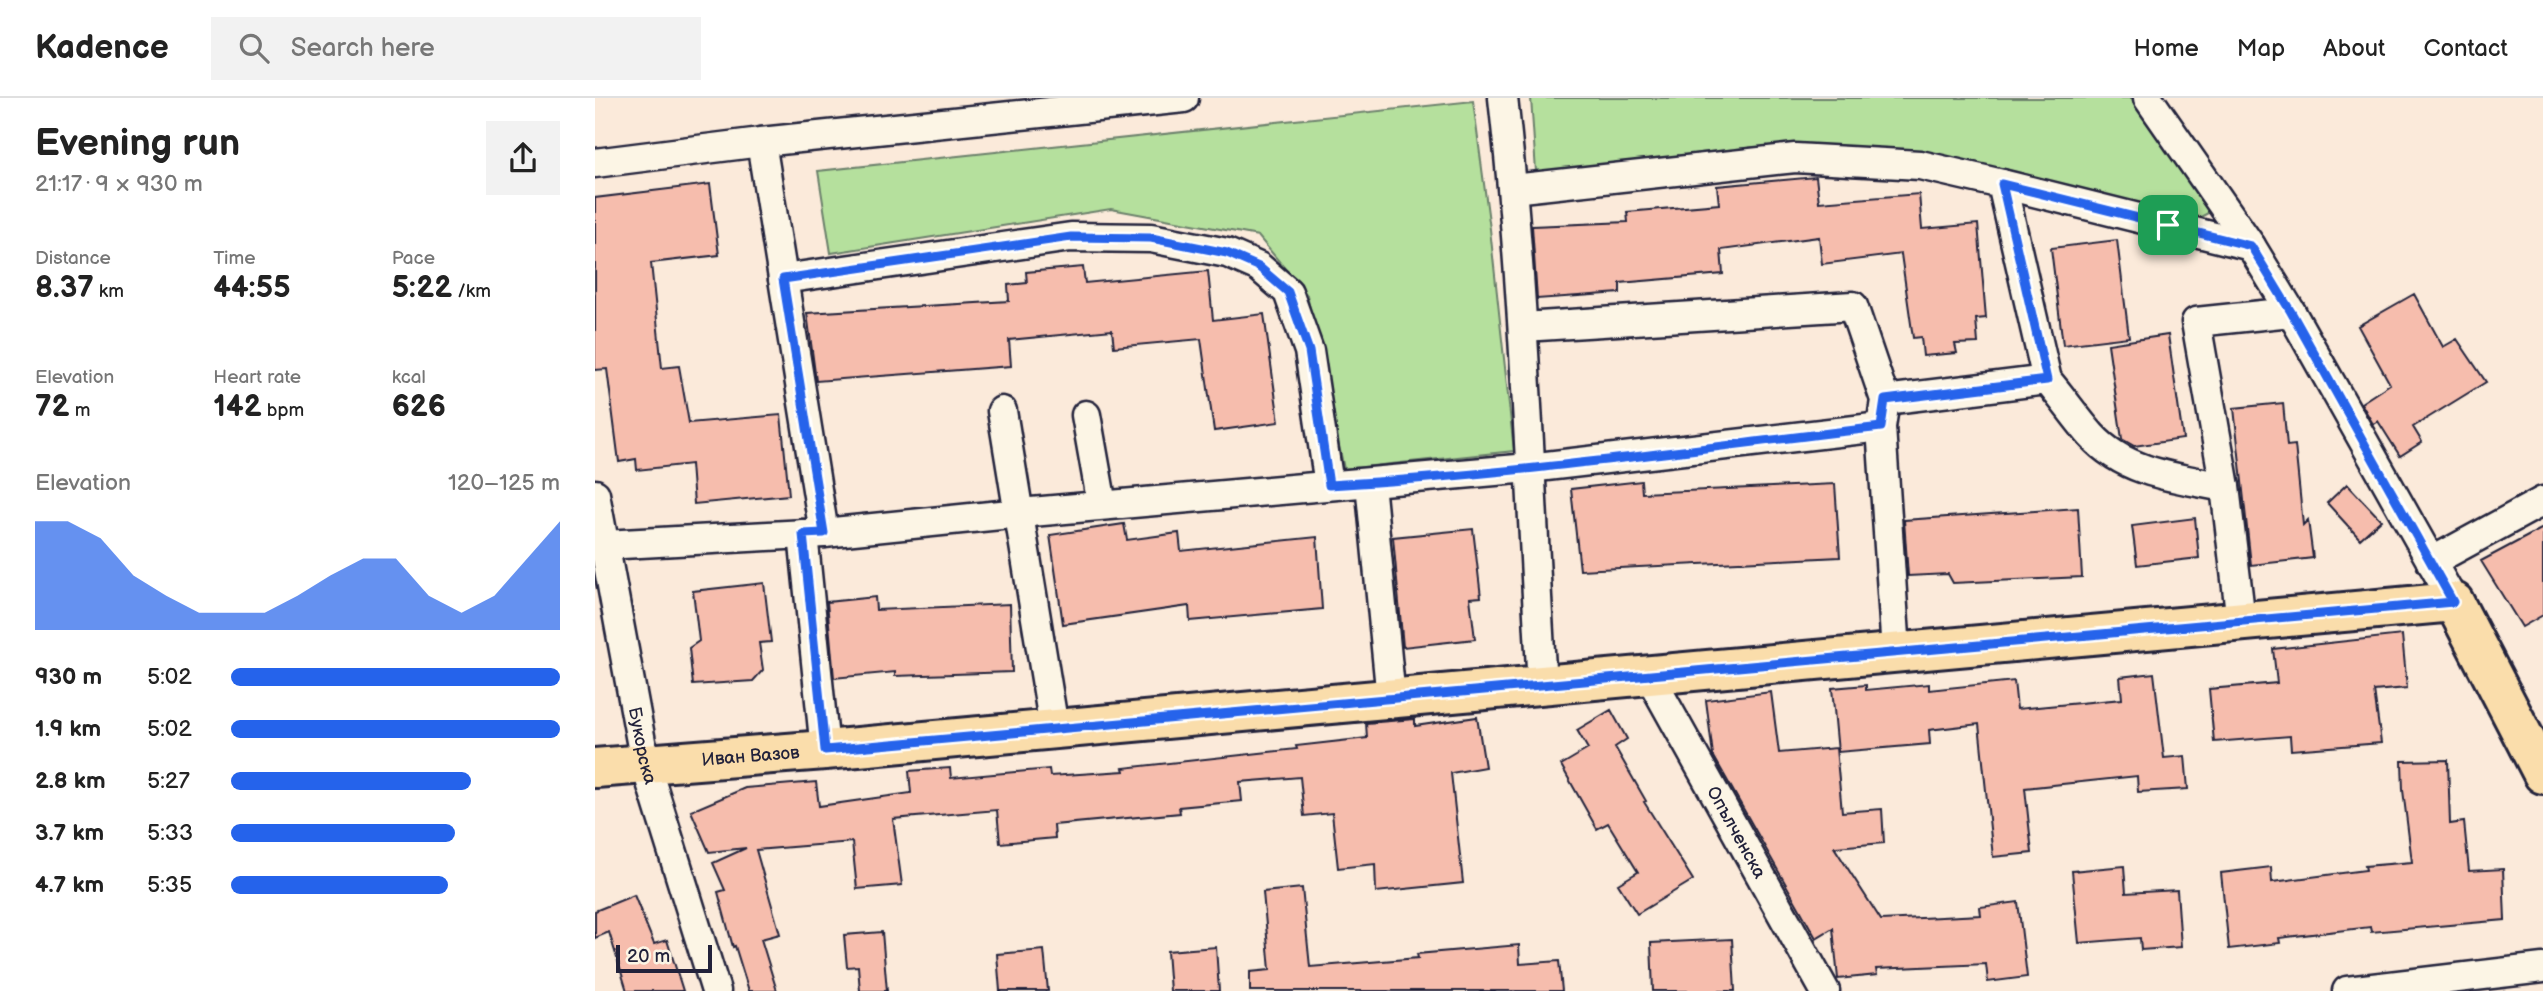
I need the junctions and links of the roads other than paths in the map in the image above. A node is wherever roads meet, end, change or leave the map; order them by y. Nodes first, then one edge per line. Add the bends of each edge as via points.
1 (1184, 98) edge
2 (1503, 98) edge
3 (2148, 98) edge
4 (761, 142) junction
5 (595, 163) edge
6 (2002, 184) junction
7 (1513, 189) junction
8 (2251, 246) junction
9 (783, 279) junction
10 (2291, 312) junction
11 (1523, 327) junction
12 (2047, 380) junction
13 (1002, 411) dead end
14 (1883, 413) junction
15 (1086, 415) dead end
16 (1529, 468) junction
17 (1370, 483) junction
18 (1329, 485) junction
19 (2225, 487) junction
20 (2543, 501) edge
21 (596, 503) edge
22 (1102, 505) junction
23 (1020, 513) junction
24 (814, 534) junction
25 (604, 545) junction
26 (2431, 562) junction
27 (2453, 602) junction
28 (2241, 621) junction
29 (1896, 652) junction
30 (1649, 675) junction
31 (1542, 685) junction
32 (1391, 699) junction
33 (1054, 729) junction
34 (825, 750) junction
35 (645, 763) junction
36 (595, 768) edge
37 (2543, 774) edge
38 (2543, 968) edge
39 (716, 991) edge
40 (1825, 991) edge
41 (2347, 991) edge

1 - 4 street
2 - 7 street
3 - 8 street
4 - 5 street
4 - 9 street
6 - 7 street via 1920,165 1795,158
6 - 8 street
6 - 12 street
7 - 11 street
8 - 10 street
9 - 18 street via 1071,237 1151,238 1227,253 1259,267 1288,292 1309,351
9 - 24 street
10 - 19 street via 2196,322
10 - 26 street
11 - 14 street via 1853,306
11 - 16 street
12 - 14 street
12 - 19 street via 2091,435 2123,461 2157,474
13 - 23 street
14 - 16 street
14 - 29 street
15 - 22 street
16 - 17 street
16 - 31 street
17 - 18 street
17 - 32 street
18 - 22 street
19 - 28 street
20 - 26 street
21 - 25 street, Букорска
22 - 23 street
23 - 24 street
23 - 33 street
24 - 25 street
24 - 34 street
25 - 35 street, Букорска
26 - 27 street
27 - 28 main road, Иван Вазов
27 - 37 main road
28 - 29 main road, Иван Вазов
29 - 30 main road, Иван Вазов
30 - 31 main road, Иван Вазов
30 - 40 street, Опълченска
31 - 32 main road, Иван Вазов
32 - 33 main road, Иван Вазов
33 - 34 main road, Иван Вазов
34 - 35 main road, Иван Вазов
35 - 36 main road, Иван Вазов
35 - 39 street, Букорска
38 - 41 street

